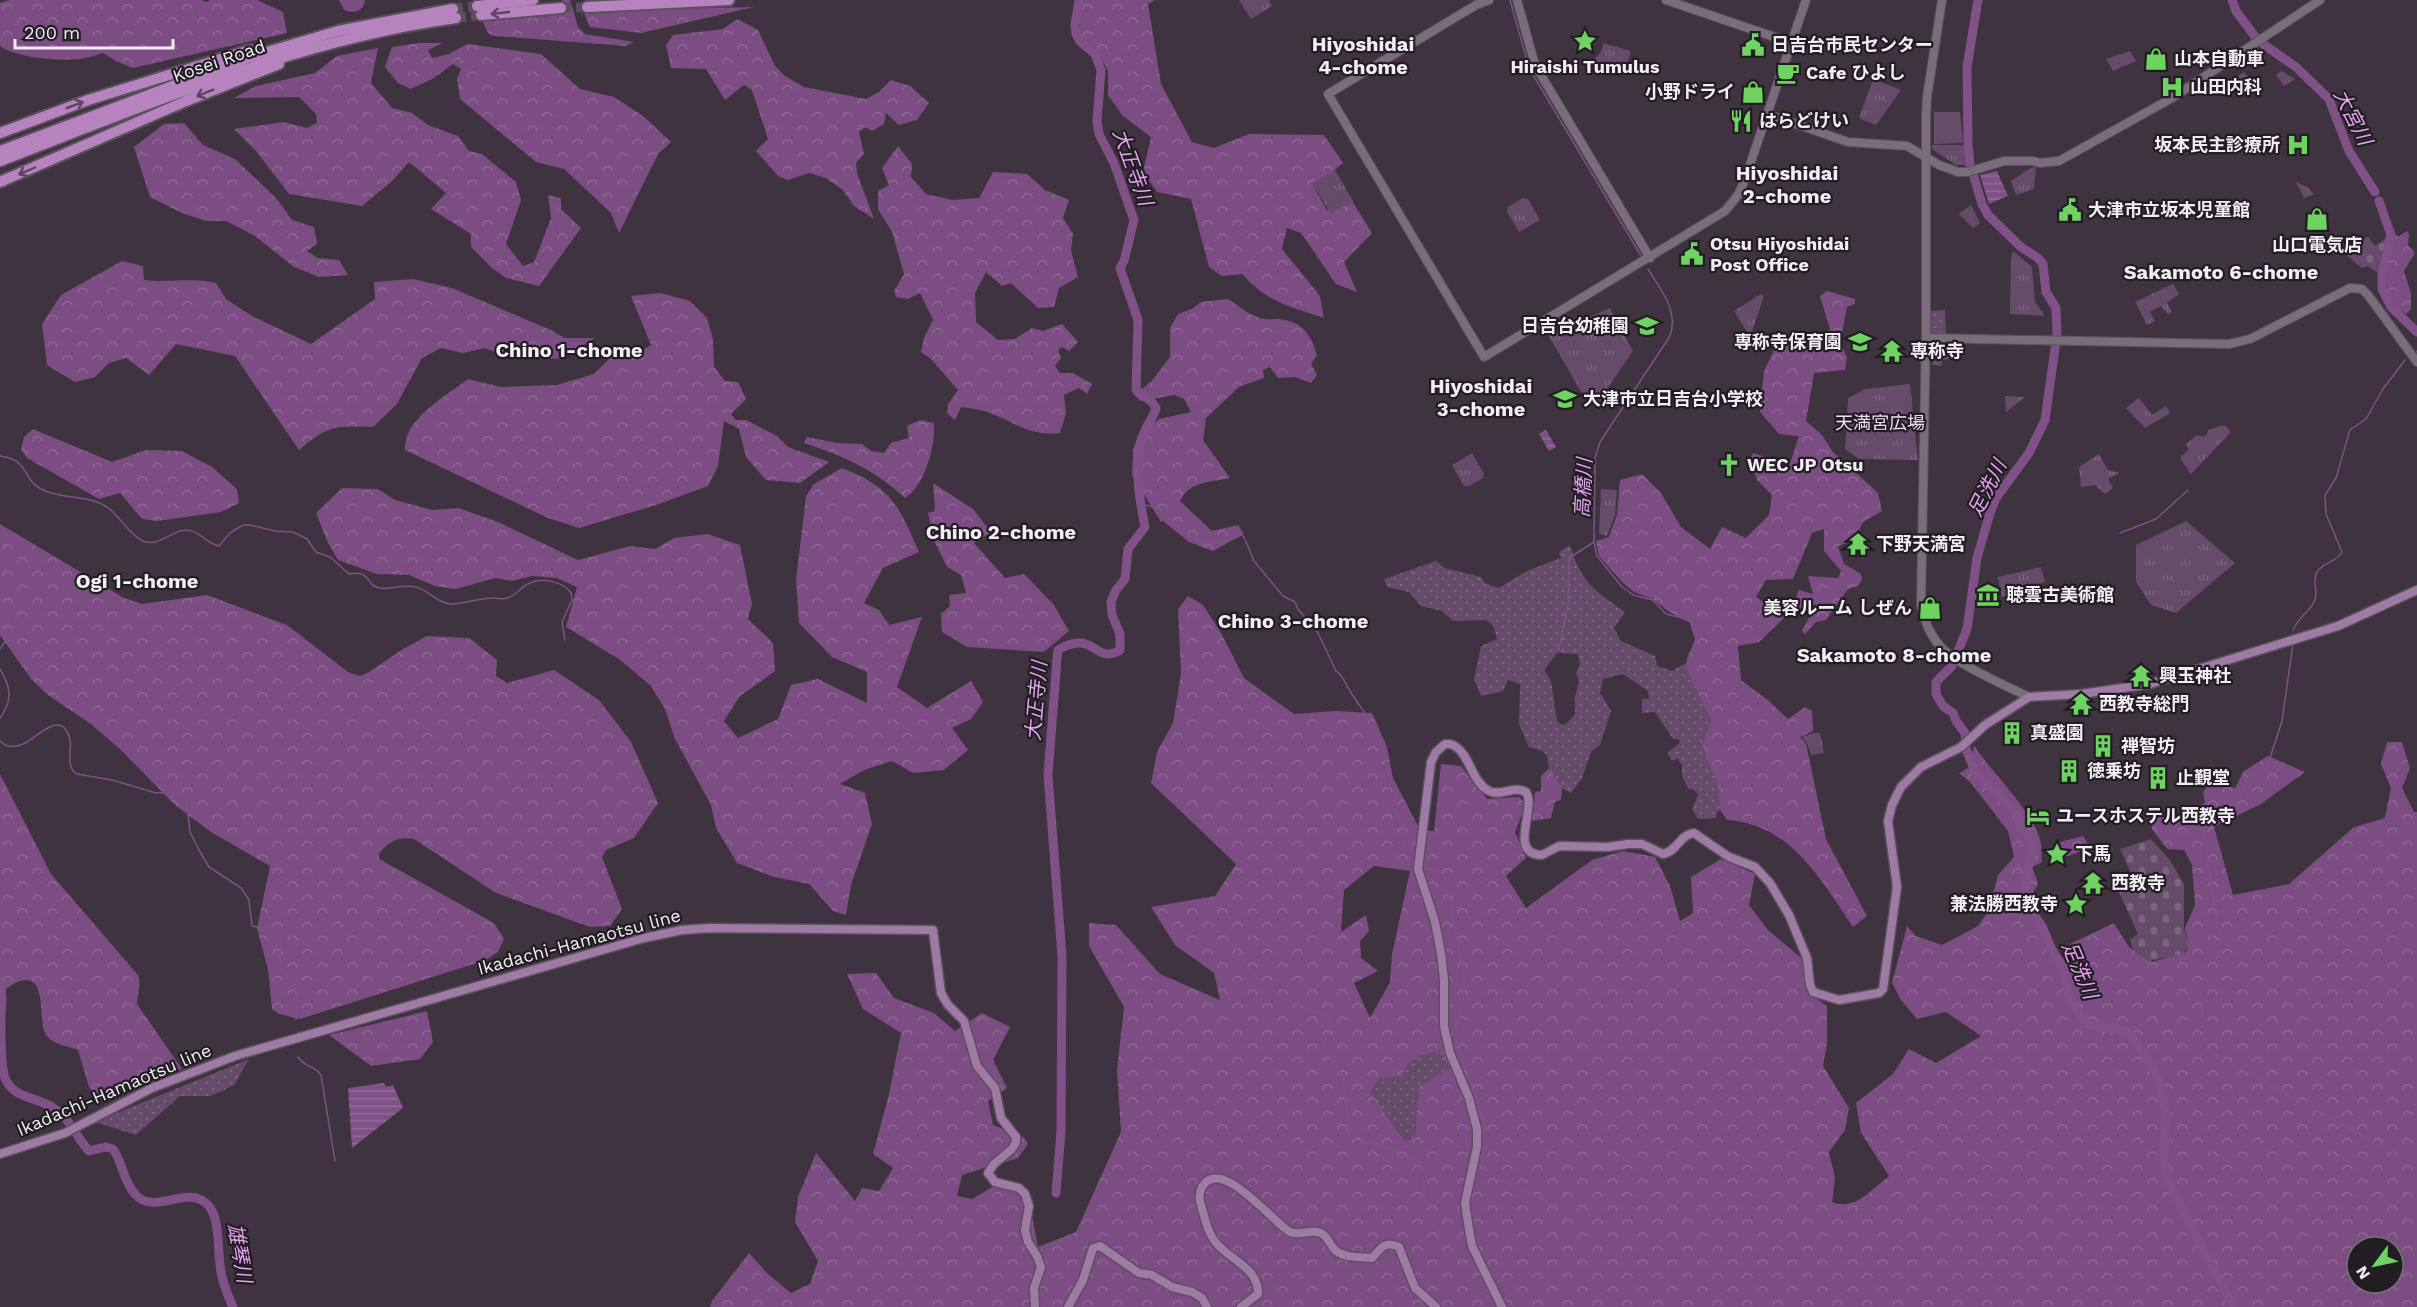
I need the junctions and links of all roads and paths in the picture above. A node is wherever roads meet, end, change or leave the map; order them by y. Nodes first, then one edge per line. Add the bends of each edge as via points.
1 (533, 0) edge
2 (729, 0) edge
3 (1489, 0) edge
4 (1517, 0) edge
5 (1666, 0) edge
6 (1806, 0) edge
7 (1942, 0) edge
8 (2320, 0) edge
9 (587, 7) tunnel mouth
10 (561, 8) tunnel mouth
11 (338, 31) junction
12 (358, 36) junction
13 (1791, 43) junction
14 (1767, 114) junction
15 (0, 133) edge
16 (0, 151) edge
17 (1925, 155) junction
18 (0, 161) edge
19 (0, 182) edge
20 (1650, 258) junction
21 (1926, 338) junction
22 (2417, 362) edge
23 (2417, 590) edge
24 (2029, 697) junction
25 (0, 1154) edge
26 (1035, 1307) edge
27 (1068, 1307) edge
28 (1207, 1307) edge
29 (1241, 1307) edge
30 (1436, 1307) edge
31 (1503, 1307) edge

10 -> 1 highway via 479,10
2 - 9 highway
3 - 20 street via 1328,94 1484,357
4 - 20 street via 1535,65
5 - 13 street
6 - 13 street
7 - 17 street via 1927,97
8 - 17 street via 2172,98 2063,159 2040,163 2004,161 1971,171 1949,169
11 - 12 highway, Kosei Road via 454,14
15 -> 11 highway via 172,72
11 - 16 highway, Kosei Road via 186,79
12 - 18 highway, Kosei Road via 214,78
12 -> 19 highway via 225,85
13 - 14 street
14 - 17 street via 1848,142 1902,145
14 - 20 street via 1744,182 1731,204 1718,218
17 - 21 street
21 - 22 street via 2210,345 2240,342 2357,287
21 - 24 street via 1921,604 1924,618 1934,638 1950,655
23 - 24 main road via 2363,616 2135,687
24 - 31 main road via 1985,725 1966,743 1922,767 1901,787 1888,821 1897,887 1886,979 1879,993 1839,1000 1813,992 1807,958 1789,915 1770,882 1755,867 1729,856 1694,833 1682,837 1672,851 1663,854 1642,844 1559,846 1542,855 1532,853 1524,840 1528,796 1522,790 1489,791 1473,774 1459,749 1450,744 1436,752 1431,762 1419,865 1441,953 1444,1026 1477,1129 1466,1203 1472,1246
25 - 26 main road, Ikadachi-Hamaotsu line via 65,1132 152,1088 235,1056 644,938 710,928 933,930 940,993 964,1021 977,1066 995,1088 1001,1118 1016,1137 1012,1149 988,1173 995,1182 1019,1188 1027,1200 1025,1230 1041,1267 1034,1288
27 - 28 main road via 1083,1281 1093,1248 1100,1246 1139,1273 1192,1292
29 - 30 main road via 1258,1293 1258,1285 1254,1276 1217,1245 1210,1234 1199,1200 1210,1179 1221,1177 1247,1194 1293,1234 1318,1232 1328,1238 1336,1251 1347,1256 1372,1258 1384,1244 1399,1247 1415,1288

